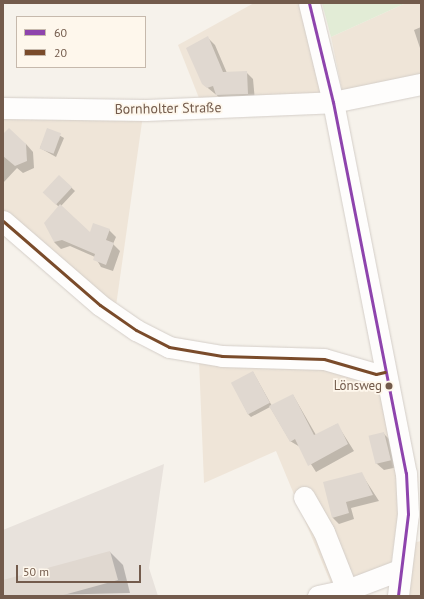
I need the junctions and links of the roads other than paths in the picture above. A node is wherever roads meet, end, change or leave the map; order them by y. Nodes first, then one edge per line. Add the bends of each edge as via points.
1 (310, 3) edge
2 (421, 84) edge
3 (333, 102) junction
4 (3, 108) edge
5 (3, 221) edge
6 (386, 372) junction
7 (304, 497) dead end
8 (399, 570) junction
9 (353, 593) edge
10 (318, 596) edge
11 (398, 596) edge

1 - 3 street
2 - 3 street, Bornholter Straße
3 - 4 street, Bornholter Straße via 146,110
3 - 6 street
5 - 6 street via 100,306 136,330 169,347 222,356 324,359 376,374
6 - 8 street via 406,473 408,514
7 - 9 street
8 - 9 street
8 - 11 street
9 - 10 street

